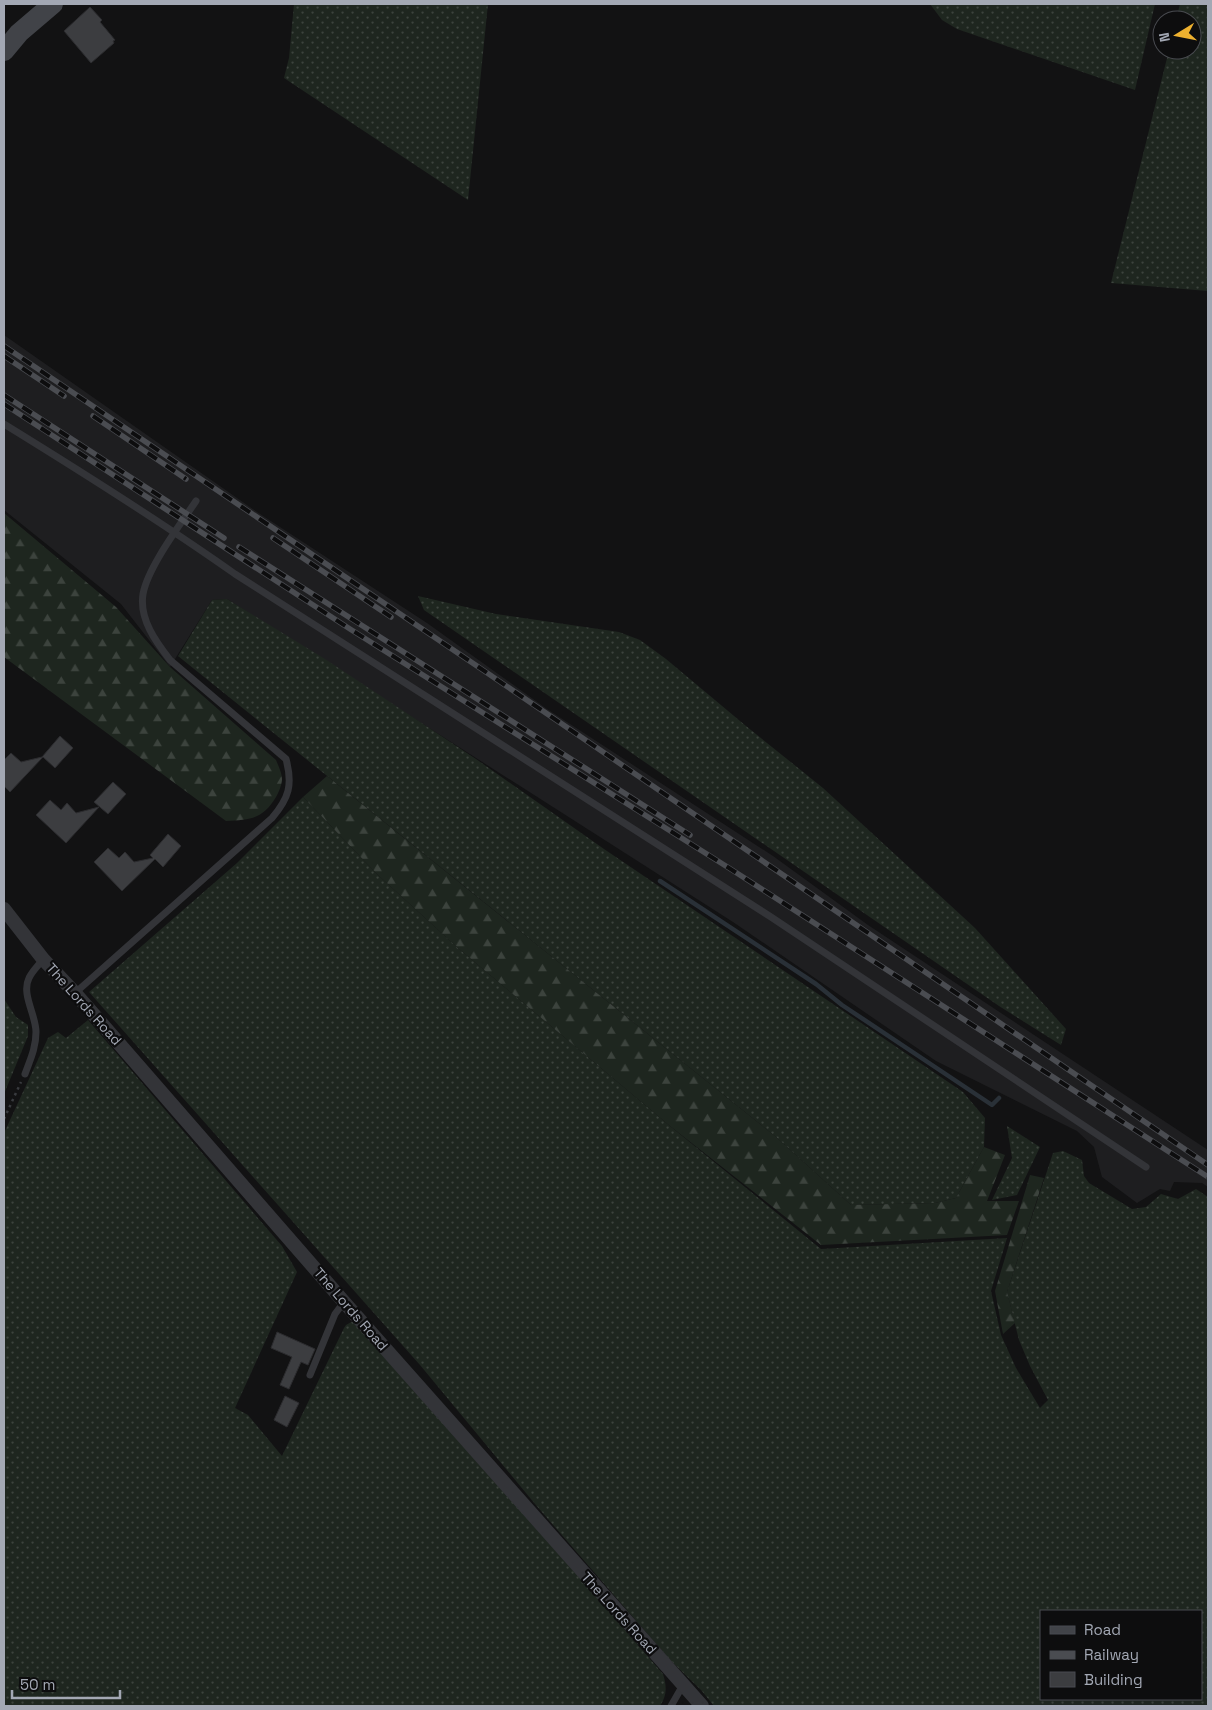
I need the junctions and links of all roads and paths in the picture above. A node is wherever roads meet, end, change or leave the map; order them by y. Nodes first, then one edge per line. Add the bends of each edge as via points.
1 (53, 4) edge
2 (4, 50) edge
3 (4, 424) edge
4 (196, 501) dead end
5 (176, 532) junction
6 (4, 909) edge
7 (43, 959) junction
8 (75, 993) junction
9 (25, 1074) joint
10 (4, 1118) edge
11 (1146, 1167) dead end
12 (344, 1302) junction
13 (310, 1375) dead end
14 (684, 1685) junction
15 (696, 1704) edge
16 (671, 1706) edge

1 - 2 main road
3 - 5 lane
4 - 5 lane
5 - 8 lane via 162,551 143,595 148,626 156,643 170,660 286,759 289,788 284,804 272,818
5 - 11 lane via 235,574 770,917
6 - 7 street, The Lords Road
7 - 8 street, The Lords Road
7 - 9 lane via 26,987 34,1015 36,1048
8 - 12 street, The Lords Road
9 - 10 path
12 - 13 lane via 335,1314
12 - 14 street, The Lords Road
14 - 15 street, The Lords Road
14 - 16 lane

